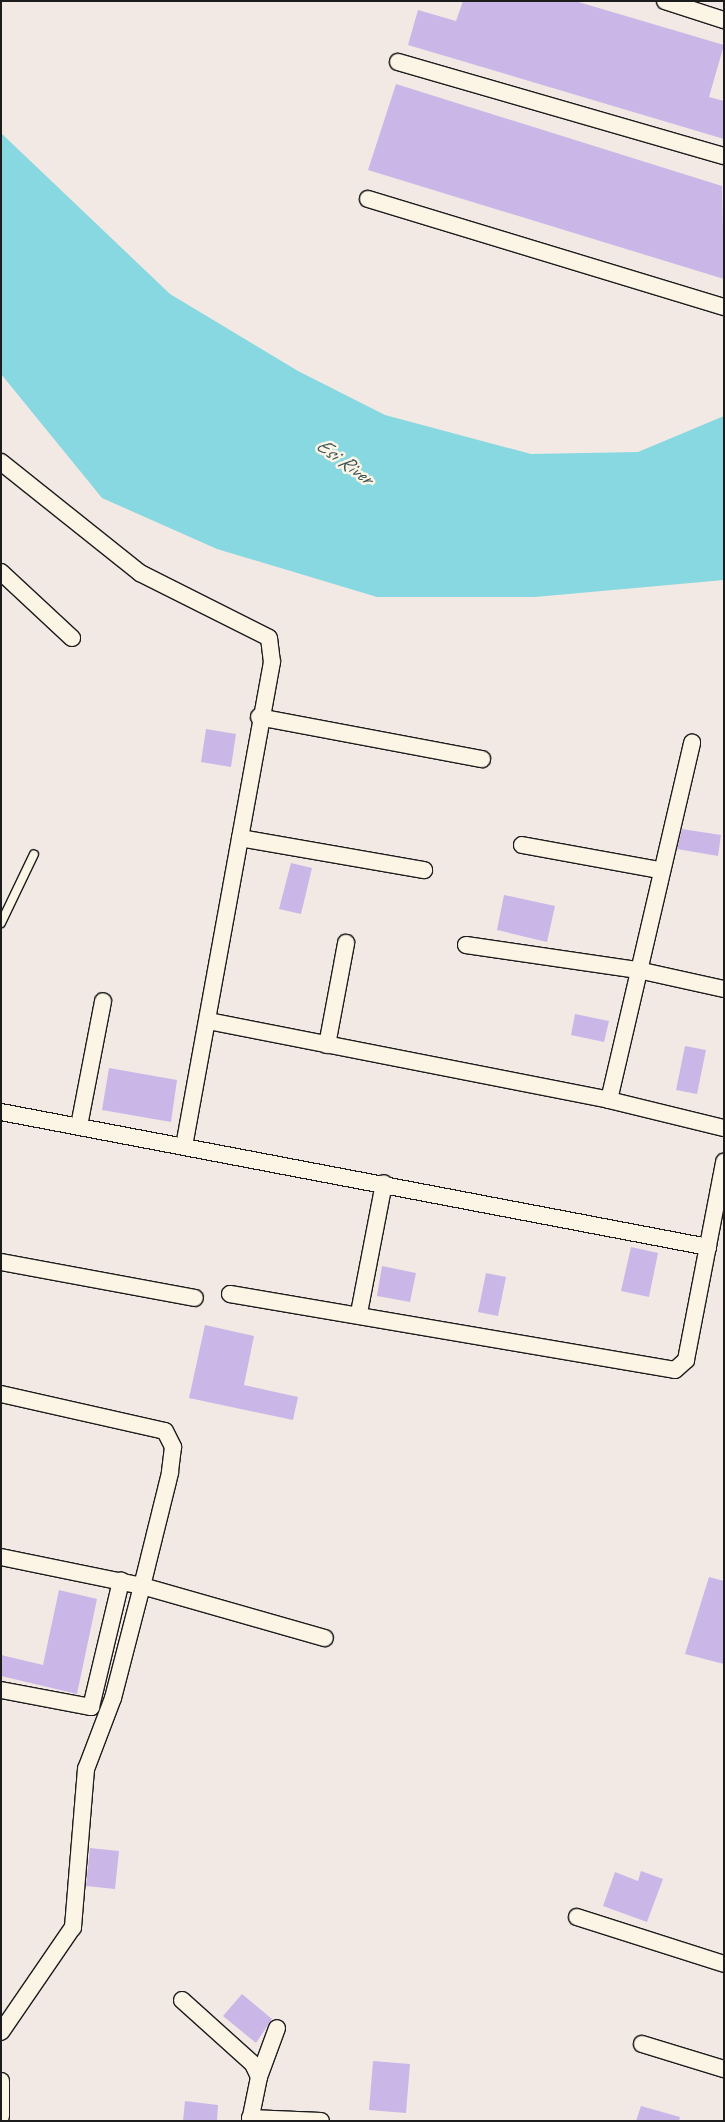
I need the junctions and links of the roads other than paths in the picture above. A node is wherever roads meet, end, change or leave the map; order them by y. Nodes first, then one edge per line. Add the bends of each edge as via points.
1 (665, 1) edge
2 (701, 7) edge
3 (724, 20) edge
4 (398, 62) dead end
5 (724, 156) edge
6 (368, 199) dead end
7 (724, 307) edge
8 (1, 462) edge
9 (1, 572) edge
10 (72, 638) dead end
11 (259, 717) junction
12 (692, 742) dead end
13 (482, 759) dead end
14 (240, 838) junction
15 (522, 845) dead end
16 (34, 854) dead end
17 (424, 870) dead end
18 (660, 870) junction
19 (1, 923) edge
20 (346, 943) dead end
21 (466, 945) dead end
22 (638, 970) junction
23 (724, 989) edge
24 (103, 1001) dead end
25 (208, 1021) junction
26 (327, 1045) junction
27 (609, 1100) junction
28 (1, 1112) edge
29 (79, 1126) junction
30 (724, 1128) edge
31 (184, 1144) junction
32 (724, 1162) edge
33 (384, 1183) junction
34 (708, 1247) junction
35 (1, 1262) edge
36 (230, 1294) dead end
37 (195, 1298) dead end
38 (359, 1313) junction
39 (1, 1394) edge
40 (1, 1557) edge
41 (120, 1581) junction
42 (142, 1586) junction
43 (325, 1638) dead end
44 (1, 1690) edge
45 (577, 1917) dead end
46 (724, 1964) edge
47 (182, 2000) dead end
48 (277, 2028) dead end
49 (1, 2032) edge
50 (642, 2044) dead end
51 (724, 2069) edge
52 (259, 2077) junction
53 (1, 2081) edge
54 (1, 2116) edge
55 (250, 2119) edge
56 (321, 2121) edge

1 - 2 street
2 - 3 street
4 - 5 street
6 - 7 street
8 - 11 street via 140,573 269,638 272,662
9 - 10 street
11 - 13 street
11 - 14 street
12 - 18 street
14 - 17 street
14 - 25 street
15 - 18 street
16 - 19 lane
18 - 22 street
20 - 26 street
21 - 22 street
22 - 23 street
22 - 27 street
24 - 29 street
25 - 26 street
25 - 31 street
26 - 27 street
27 - 30 street
28 - 29 street
29 - 31 street
31 - 33 street
32 - 34 street
33 - 34 street
33 - 38 street
34 - 38 street via 686,1360 675,1370
35 - 37 street
36 - 38 street
39 - 42 street via 165,1431 173,1447 170,1473
40 - 41 street
41 - 42 street
41 - 44 street via 91,1707
42 - 43 street
42 - 49 street via 112,1698 86,1769 73,1927
45 - 46 street
47 - 52 street via 253,2064
48 - 52 street
50 - 51 street
52 - 55 street
53 - 54 street
55 - 56 street

